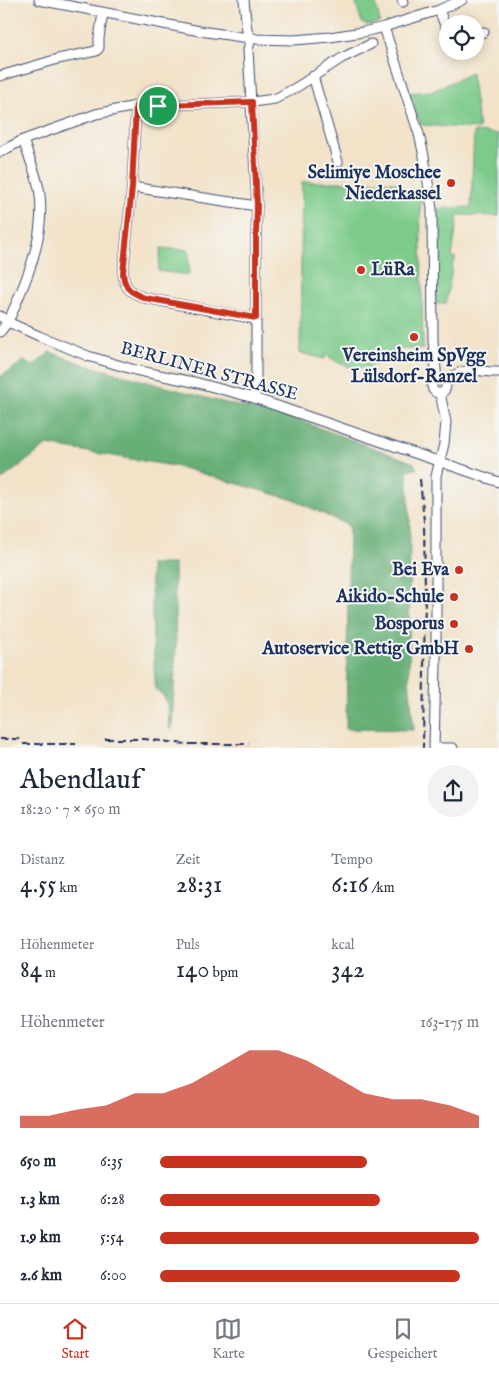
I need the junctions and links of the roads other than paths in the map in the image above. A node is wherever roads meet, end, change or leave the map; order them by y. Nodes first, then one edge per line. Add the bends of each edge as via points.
1 (39, 0) edge
2 (244, 0) edge
3 (462, 0) edge
4 (439, 10) junction
5 (104, 12) junction
6 (441, 15) edge
7 (384, 28) junction
8 (251, 37) junction
9 (371, 44) dead end
10 (0, 76) edge
11 (313, 76) junction
12 (252, 102) junction
13 (136, 106) junction
14 (23, 140) junction
15 (0, 152) edge
16 (338, 162) dead end
17 (132, 187) junction
18 (257, 206) junction
19 (0, 316) edge
20 (256, 318) junction
21 (8, 322) junction
22 (0, 332) edge
23 (499, 372) edge
24 (441, 380) junction
25 (254, 398) junction
26 (440, 461) junction
27 (499, 482) edge
28 (434, 748) edge
29 (453, 748) edge

1 - 5 street
2 - 8 street via 247,32
3 - 4 street
4 - 6 street
4 - 7 street
5 - 8 street
5 - 10 street via 96,51
7 - 8 street via 294,40
7 - 24 street via 424,156 432,209 433,341
8 - 12 street via 248,50
9 - 11 street
11 - 12 street via 275,98
11 - 16 street
12 - 13 street
12 - 18 street
13 - 14 street via 96,114
13 - 17 street
14 - 15 street
14 - 21 street via 40,195 39,224 32,264
17 - 18 street
17 - 20 street via 123,273 126,287 145,298
18 - 20 street
19 - 21 street, BERLINER STRASSE
20 - 25 street
21 - 22 street
21 - 25 street, BERLINER STRASSE via 102,361
23 - 24 street via 472,370
24 - 26 street via 446,388 440,393 446,422
25 - 26 street, BERLINER STRASSE
26 - 27 street, BERLINER STRASSE
26 - 28 street via 436,476
28 - 29 street

